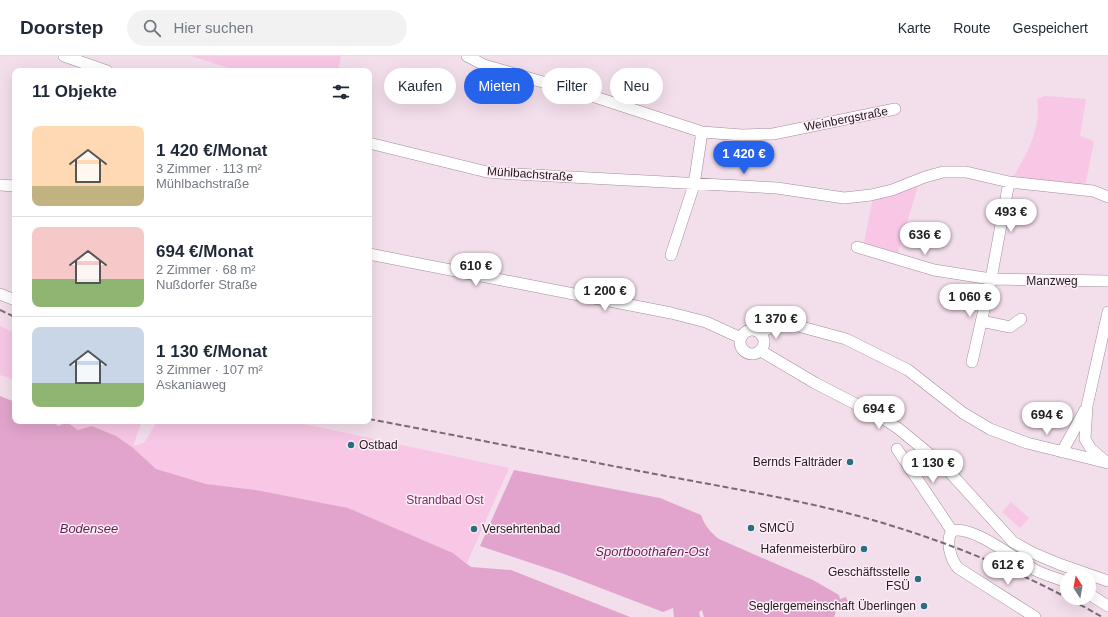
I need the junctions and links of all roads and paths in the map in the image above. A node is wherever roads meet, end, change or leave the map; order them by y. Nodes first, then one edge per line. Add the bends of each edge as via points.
1 (64, 56) edge
2 (468, 56) edge
3 (98, 68) edge
4 (895, 109) dead end
5 (702, 132) junction
6 (372, 144) edge
7 (1009, 182) junction
8 (0, 185) edge
9 (694, 185) junction
10 (12, 186) edge
11 (1108, 197) edge
12 (857, 247) dead end
13 (372, 255) edge
14 (671, 255) dead end
15 (991, 280) junction
16 (1108, 281) edge
17 (0, 294) edge
18 (12, 299) edge
19 (1108, 312) edge
20 (1021, 319) dead end
21 (981, 321) junction
22 (760, 332) junction
23 (741, 338) junction
24 (761, 350) junction
25 (972, 362) dead end
26 (1087, 406) junction
27 (1085, 439) junction
28 (898, 449) dead end
29 (1062, 452) junction
30 (1074, 455) junction
31 (1107, 462) edge
32 (952, 531) junction
33 (1060, 579) edge
34 (1108, 581) edge
35 (1096, 598) edge
36 (1108, 606) edge
37 (1035, 617) edge

1 - 3 street
2 - 5 street, Weinbergstraße via 484,65 595,97
4 - 5 street, Weinbergstraße via 774,134
5 - 9 street
6 - 9 street, Mühlbachstraße via 487,172
7 - 9 street, Mühlbachstraße via 966,172 943,172 892,190 844,198 777,188
7 - 11 street, Mühlbachstraße via 1067,187 1093,191
7 - 15 street
8 - 10 street
9 - 14 street
12 - 15 street, Manzweg via 934,270
13 - 23 street via 671,313 706,322
15 - 16 street, Manzweg
15 - 21 street
17 - 18 street
19 - 26 street
20 - 21 street via 1010,327
21 - 25 street
22 - 23 street via 749,330
22 - 24 street via 764,341
22 - 29 street via 780,326 798,326 846,339 908,370 963,413 990,429 1027,443
23 - 24 street via 740,343 746,353 752,354
24 - 34 street via 899,429 944,467 1013,542 1033,553
26 - 27 street
26 - 29 street
27 - 30 street
27 - 31 street
28 - 32 street
29 - 30 street
30 - 31 street
32 - 33 street via 956,529 970,532 1037,571
32 - 37 street via 949,534 952,561 958,568
35 - 36 street

